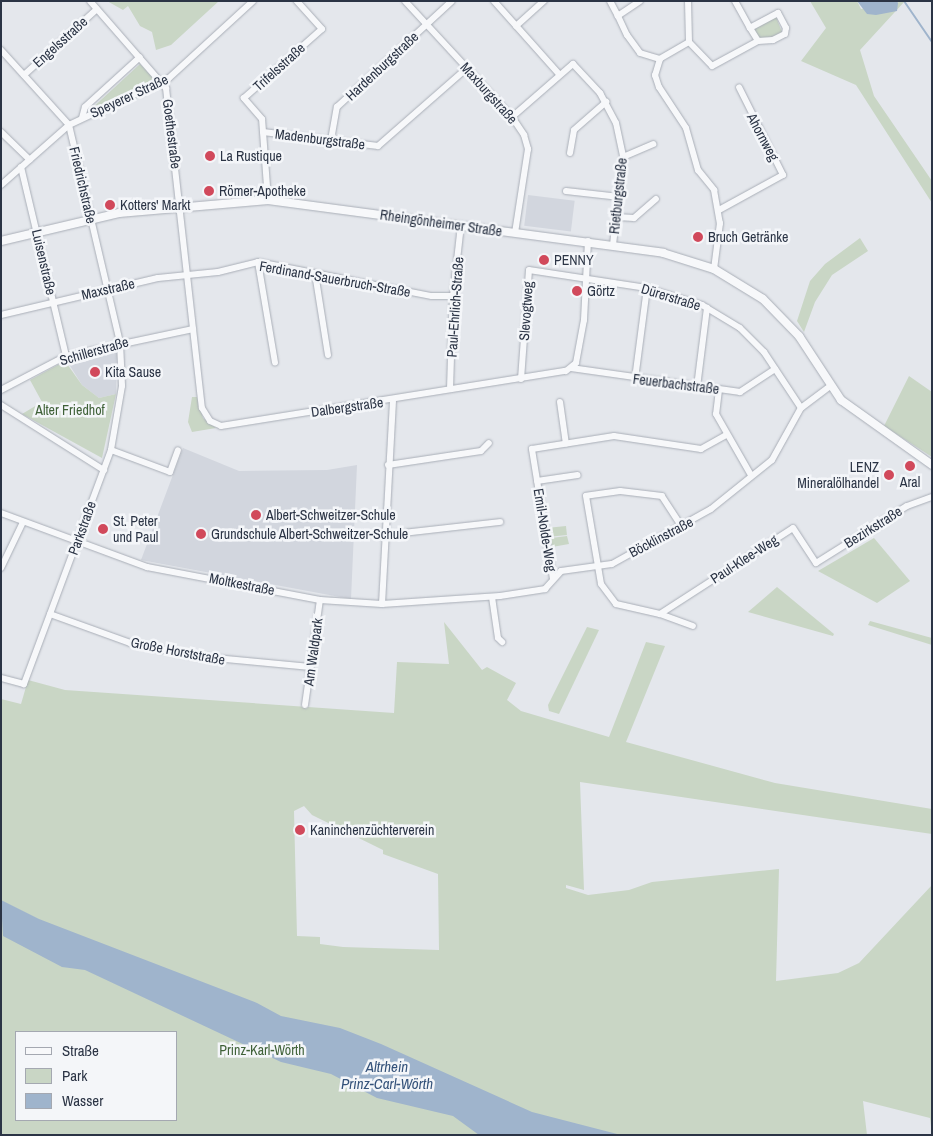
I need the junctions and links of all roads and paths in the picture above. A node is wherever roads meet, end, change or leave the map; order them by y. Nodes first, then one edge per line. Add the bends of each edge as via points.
1 (90, 1) edge
2 (253, 1) edge
3 (297, 1) edge
4 (405, 1) edge
5 (452, 1) edge
6 (494, 1) edge
7 (544, 1) edge
8 (610, 1) edge
9 (640, 1) edge
10 (688, 1) edge
11 (736, 1) edge
12 (97, 9) junction
13 (618, 16) junction
14 (426, 24) junction
15 (516, 26) junction
16 (750, 28) junction
17 (758, 41) junction
18 (689, 42) junction
19 (1, 50) edge
20 (140, 57) junction
21 (660, 59) junction
22 (467, 68) junction
23 (559, 74) junction
24 (24, 75) junction
25 (163, 82) junction
26 (739, 87) dead end
27 (606, 102) junction
28 (512, 117) junction
29 (82, 118) junction
30 (69, 125) junction
31 (1, 132) edge
32 (263, 132) junction
33 (330, 140) junction
34 (653, 144) dead end
35 (570, 153) dead end
36 (623, 157) junction
37 (30, 160) junction
38 (21, 167) junction
39 (1, 185) edge
40 (566, 190) dead end
41 (620, 197) junction
42 (656, 198) dead end
43 (268, 200) junction
44 (180, 206) junction
45 (718, 210) junction
46 (617, 217) junction
47 (91, 219) junction
48 (461, 225) junction
49 (37, 232) junction
50 (516, 233) junction
51 (1, 240) edge
52 (588, 241) junction
53 (613, 245) junction
54 (258, 262) junction
55 (714, 269) junction
56 (315, 274) junction
57 (187, 275) junction
58 (586, 278) junction
59 (647, 288) junction
60 (108, 289) junction
61 (453, 296) junction
62 (53, 302) junction
63 (707, 308) junction
64 (1, 315) edge
65 (193, 328) junction
66 (120, 344) junction
67 (328, 355) dead end
68 (66, 356) junction
69 (275, 364) dead end
70 (571, 368) junction
71 (775, 369) junction
72 (521, 379) junction
73 (635, 379) junction
74 (830, 386) junction
75 (696, 387) junction
76 (450, 389) junction
77 (1, 390) edge
78 (719, 390) junction
79 (392, 401) junction
80 (560, 402) dead end
81 (1, 405) edge
82 (800, 408) junction
83 (726, 434) junction
84 (489, 443) dead end
85 (566, 444) junction
86 (111, 450) junction
87 (178, 450) dead end
88 (388, 465) junction
89 (932, 465) edge
90 (104, 470) junction
91 (578, 475) dead end
92 (751, 475) junction
93 (537, 482) junction
94 (932, 497) edge
95 (1, 513) edge
96 (23, 522) junction
97 (500, 522) dead end
98 (680, 524) junction
99 (386, 535) junction
100 (77, 541) junction
101 (816, 563) joint
102 (597, 566) junction
103 (1, 568) edge
104 (553, 579) junction
105 (492, 597) junction
106 (320, 600) junction
107 (382, 604) junction
108 (50, 614) junction
109 (660, 614) junction
110 (694, 626) dead end
111 (502, 642) dead end
112 (310, 667) junction
113 (1, 678) edge
114 (305, 704) dead end

1 - 12 street, Goethestraße
2 - 25 street, Speyerer Straße
3 - 32 street, Trifelsstraße via 322,29 244,98 262,119
4 - 14 street, Maxburgstraße
5 - 14 street, Hardenburgstraße
6 - 15 street
7 - 15 street
8 - 13 street
9 - 13 street
10 - 18 street
11 - 16 street
12 - 20 street, Goethestraße
12 - 24 street, Engelsstraße
13 - 21 street via 640,53
14 - 22 street, Maxburgstraße
14 - 33 street, Hardenburgstraße via 337,107
15 - 23 street
16 - 17 street
16 - 17 street via 778,13 786,28 785,34 773,40
17 - 18 street via 712,66
18 - 21 street
19 - 24 street, Friedrichstraße
20 - 25 street, Goethestraße
20 - 29 street via 85,107
21 - 45 street via 656,81 686,128 698,170 714,190
22 - 28 street, Maxburgstraße
22 - 33 street, Madenburgstraße via 378,146
23 - 27 street, Rietburgstraße via 568,66 575,66
23 - 28 street
24 - 30 street, Friedrichstraße
25 - 29 street, Speyerer Straße
25 - 44 street, Goethestraße
26 - 45 street, Ahornweg via 739,93 784,175
27 - 35 street via 574,130
27 - 36 street, Rietburgstraße via 616,123
28 - 50 street, Maxburgstraße via 521,128 528,149
29 - 30 street, Speyerer Straße
30 - 37 street, Speyerer Straße
30 - 47 street, Friedrichstraße
31 - 37 street
32 - 33 street, Madenburgstraße
32 - 43 street, Trifelsstraße
34 - 36 street
36 - 41 street, Rietburgstraße
37 - 38 street, Speyerer Straße
38 - 39 street, Speyerer Straße
38 - 49 street, Luisenstraße
40 - 41 street
41 - 46 street, Rietburgstraße
42 - 46 street via 634,218
43 - 44 street, Rheingönheimer Straße
43 - 48 street, Rheingönheimer Straße
44 - 47 street, Rheingönheimer Straße
44 - 57 street, Dalbergstraße
45 - 55 street via 720,223
46 - 53 street, Rietburgstraße
47 - 49 street, Rheingönheimer Straße
47 - 60 street, Friedrichstraße
48 - 50 street, Rheingönheimer Straße
48 - 61 street, Paul-Ehrlich-Straße
49 - 51 street, Rheingönheimer Straße
49 - 62 street, Luisenstraße
50 - 52 street, Rheingönheimer Straße
52 - 53 street, Rheingönheimer Straße
52 - 58 street
53 - 55 street, Rheingönheimer Straße via 663,253
54 - 56 street, Ferdinand-Sauerbruch-Straße
54 - 57 street, Ferdinand-Sauerbruch-Straße
54 - 69 street
55 - 74 street, Rheingönheimer Straße via 748,288 785,320 799,336
56 - 61 street, Ferdinand-Sauerbruch-Straße via 432,296
56 - 67 street
57 - 60 street, Maxstraße
57 - 65 street, Dalbergstraße
58 - 59 street, Dürerstraße
58 - 70 street via 584,320 576,363
58 - 72 street, Slevogtweg via 529,270
59 - 63 street, Dürerstraße
59 - 73 street
60 - 62 street, Maxstraße
60 - 66 street, Friedrichstraße
61 - 76 street, Paul-Ehrlich-Straße
62 - 64 street, Maxstraße
62 - 68 street, Luisenstraße
63 - 71 street, Dürerstraße via 740,328
63 - 75 street
65 - 66 street, Schillerstraße
65 - 79 street, Dalbergstraße via 202,408 210,421 221,426
66 - 68 street, Schillerstraße
66 - 86 street, Parkstraße via 122,386
68 - 77 street, Schillerstraße
70 - 72 street, Dalbergstraße
70 - 73 street, Feuerbachstraße
71 - 78 street, Feuerbachstraße via 740,392
71 - 82 street, Dürerstraße
72 - 76 street, Dalbergstraße
73 - 75 street, Feuerbachstraße
74 - 82 street, Böcklinstraße
74 - 89 street via 856,414
75 - 78 street, Feuerbachstraße
76 - 79 street, Dalbergstraße
78 - 83 street via 716,414
79 - 88 street
80 - 85 street
81 - 90 street
82 - 92 street, Böcklinstraße via 772,460
83 - 85 street, Emil-Nolde-Weg via 701,449 614,436
83 - 92 street
84 - 88 street via 481,451
85 - 93 street, Emil-Nolde-Weg via 532,449
86 - 87 street via 170,472
86 - 90 street, Parkstraße
88 - 99 street
90 - 100 street, Parkstraße
91 - 93 street, Emil-Nolde-Weg
92 - 98 street, Böcklinstraße via 731,490 728,497 688,523
93 - 104 street, Emil-Nolde-Weg
94 - 101 street, Bezirkstraße via 908,506
95 - 96 street, Moltkestraße
96 - 100 street, Moltkestraße
96 - 103 street
97 - 99 street
98 - 102 street, Böcklinstraße via 612,564
98 - 102 street via 662,496 620,491 586,496
99 - 107 street
100 - 106 street, Moltkestraße via 147,566
100 - 108 street, Parkstraße
101 - 109 street, Paul-Klee-Weg via 794,528
102 - 104 street, Böcklinstraße via 560,571
102 - 109 street via 601,584 616,604
104 - 105 street, Böcklinstraße via 545,589
105 - 107 street, Moltkestraße
105 - 111 street via 498,638
106 - 107 street, Moltkestraße
106 - 112 street, Am Waldpark
108 - 112 street, Große Horststraße via 130,643 194,656
108 - 113 street, Parkstraße via 24,684
109 - 110 street
112 - 114 street, Am Waldpark

